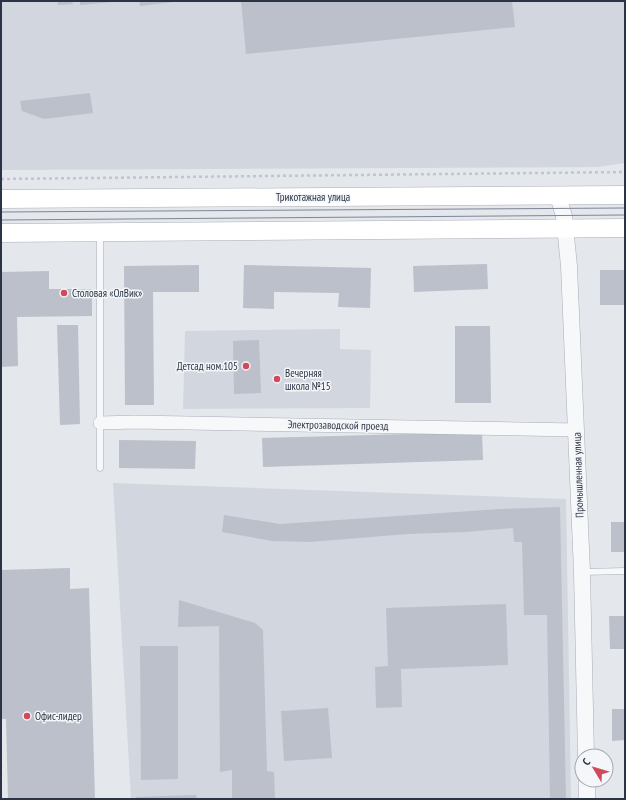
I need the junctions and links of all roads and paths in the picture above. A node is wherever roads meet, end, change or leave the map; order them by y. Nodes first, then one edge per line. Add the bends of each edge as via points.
1 (625, 172) edge
2 (1, 179) edge
3 (625, 195) edge
4 (558, 196) junction
5 (1, 199) edge
6 (625, 228) edge
7 (566, 229) junction
8 (100, 232) junction
9 (1, 233) edge
10 (100, 423) junction
11 (576, 430) junction
12 (100, 468) dead end
13 (625, 571) edge
14 (582, 572) junction
15 (586, 748) edge
16 (587, 788) edge
17 (587, 799) edge

1 - 2 path
3 - 4 main road, Трикотажная улица
4 - 5 main road, Трикотажная улица
4 - 7 street, Промышленная улица
6 - 7 main road
7 - 8 main road
7 - 11 street, Промышленная улица
8 - 9 main road
8 - 10 lane
10 - 11 street, Электрозаводской проезд
10 - 12 lane
11 - 14 street, Промышленная улица
13 - 14 lane
14 - 15 street, Промышленная улица
16 - 17 street

